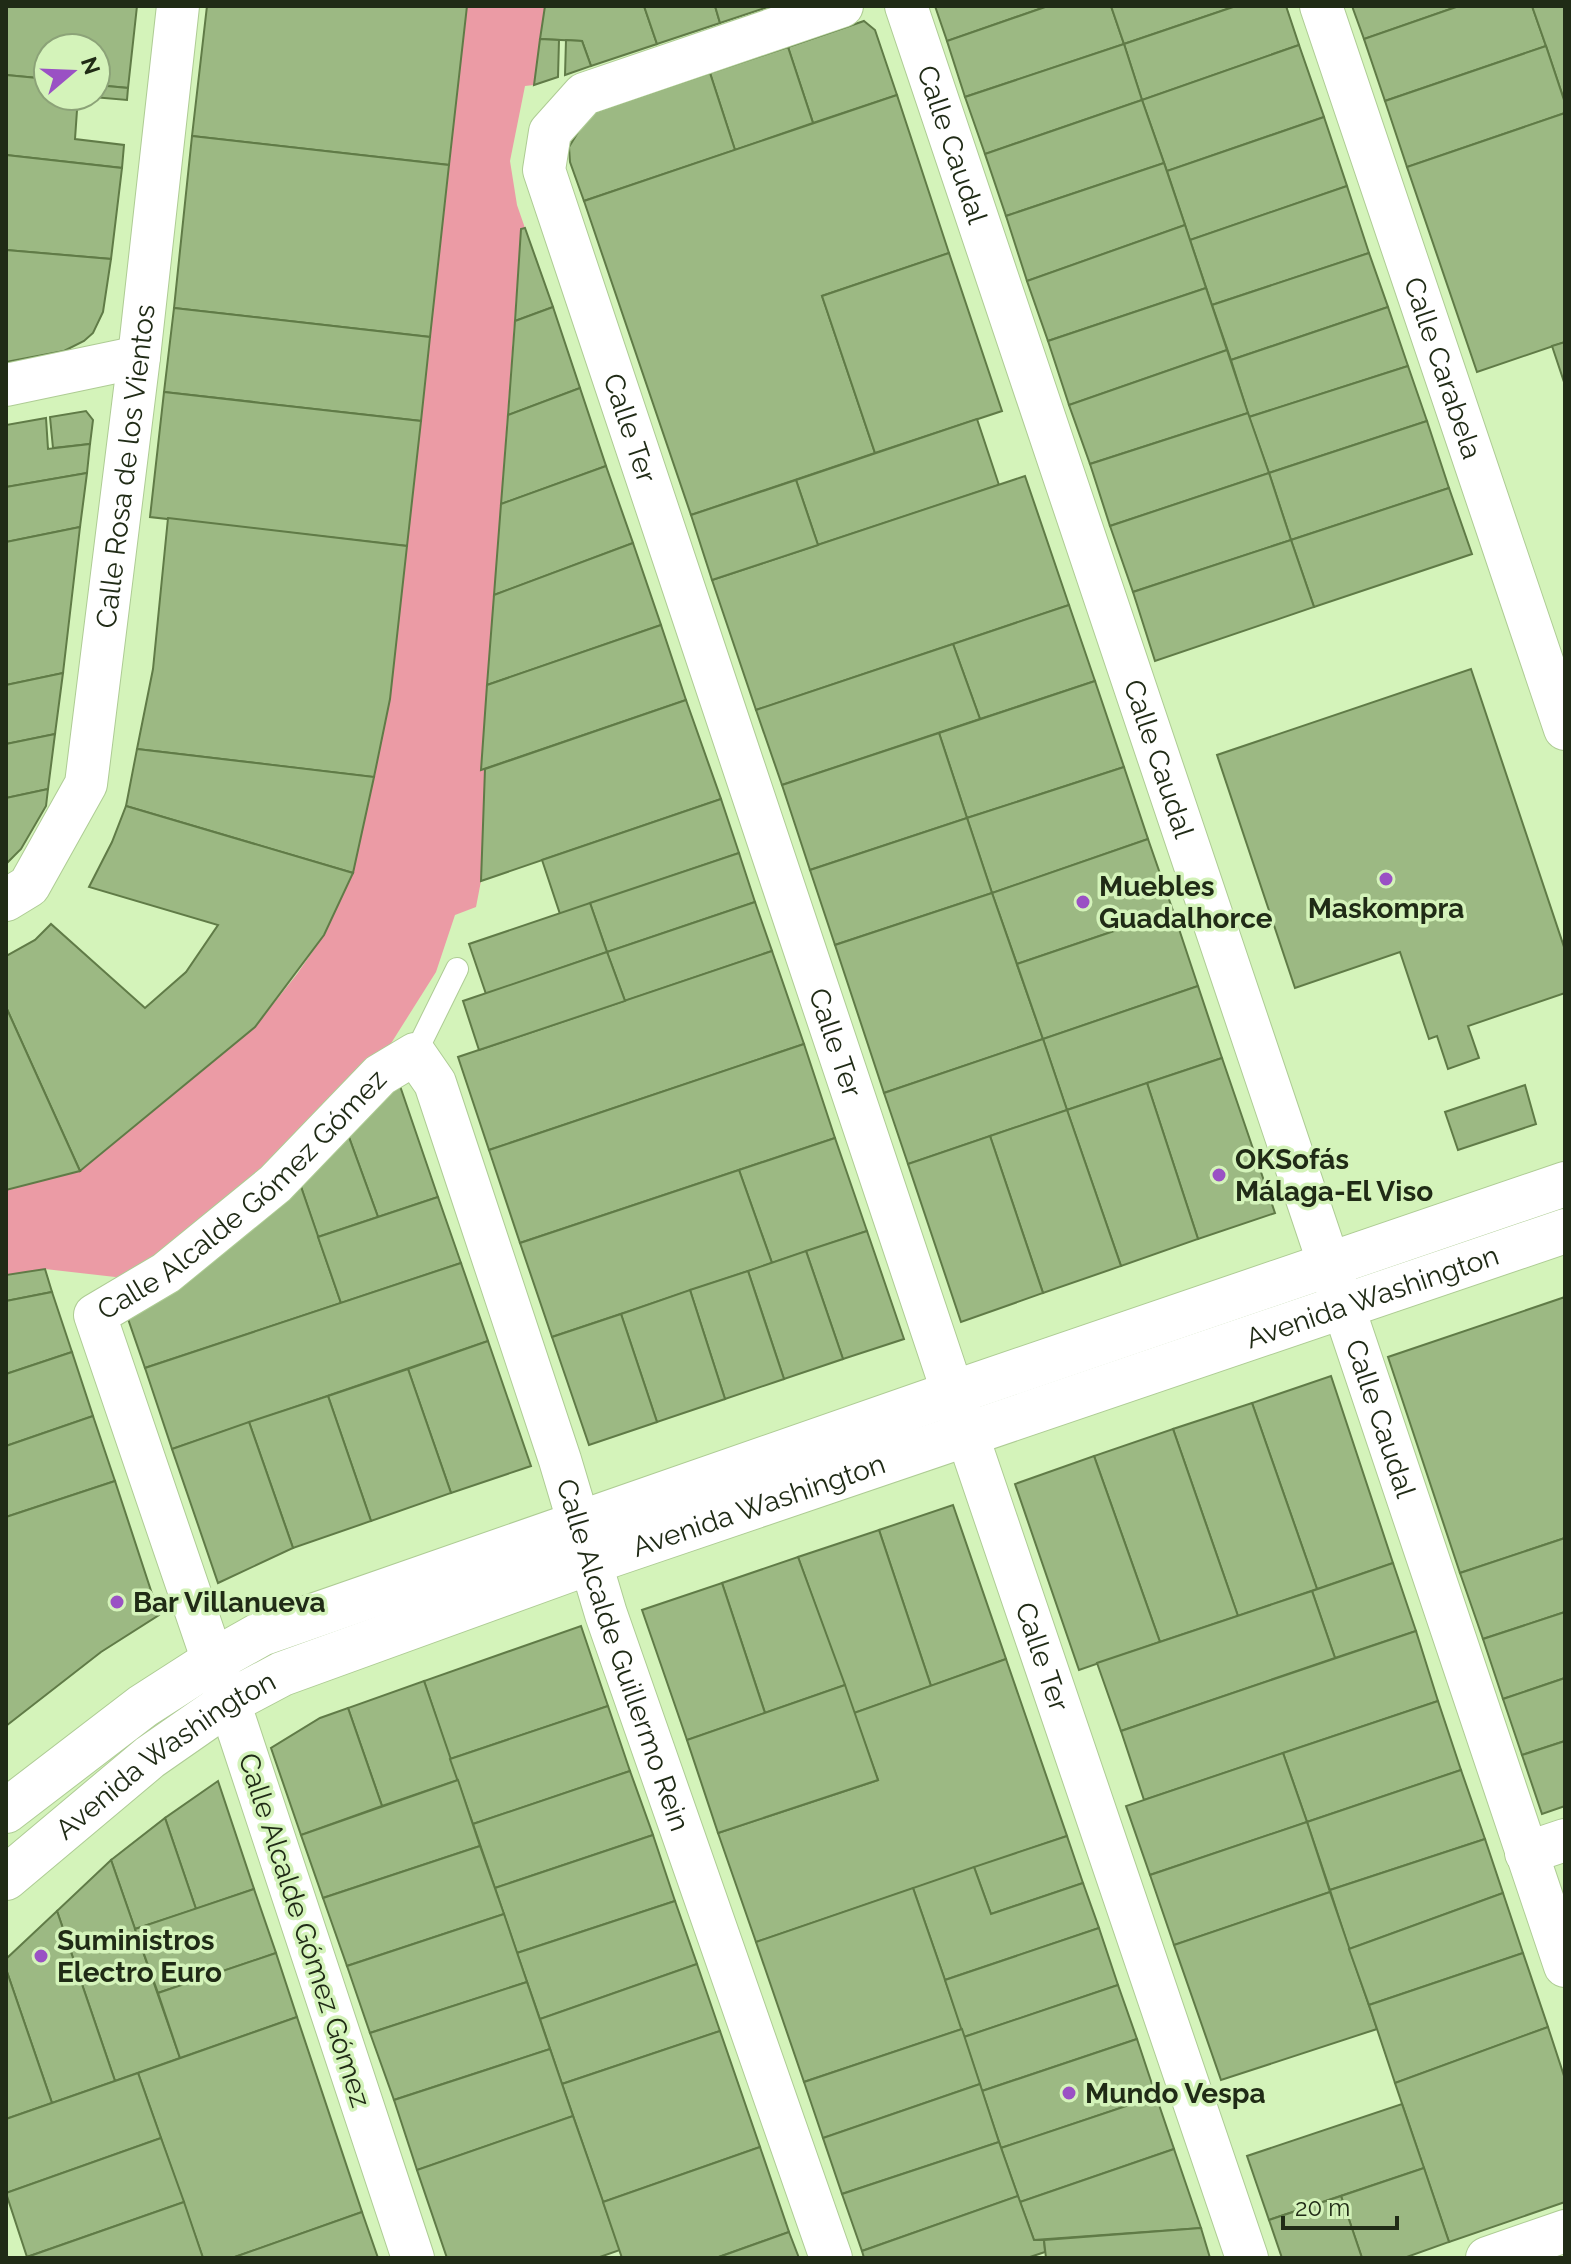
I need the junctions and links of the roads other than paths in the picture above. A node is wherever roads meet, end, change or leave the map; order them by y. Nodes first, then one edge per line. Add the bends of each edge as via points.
1 (178, 6) edge
2 (842, 6) edge
3 (906, 6) edge
4 (1321, 6) edge
5 (139, 357) junction
6 (6, 385) edge
7 (1565, 729) edge
8 (6, 900) edge
9 (457, 969) dead end
10 (415, 1054) junction
11 (1565, 1184) edge
12 (1565, 1231) edge
13 (1328, 1265) junction
14 (1342, 1307) junction
15 (953, 1393) junction
16 (968, 1434) junction
17 (585, 1543) junction
18 (213, 1661) junction
19 (229, 1702) junction
20 (6, 1811) edge
21 (1565, 1840) edge
22 (1526, 1853) junction
23 (6, 1878) edge
24 (1565, 1966) edge
25 (1565, 2231) edge
26 (413, 2258) edge
27 (831, 2258) edge
28 (1247, 2258) edge
29 (1487, 2258) edge

1 - 5 street, Calle Rosa de los Vientos
2 - 15 street, Calle Ter via 584,94 550,132 544,170
3 - 13 street, Calle Caudal
4 - 7 street, Calle Carabela
5 - 6 street
5 - 8 street, Calle Rosa de los Vientos via 86,784 29,886
9 - 10 lane
10 - 17 street, Calle Alcalde Guillermo Rein via 435,1083
10 - 18 street, Calle Alcalde Gómez Gómez via 380,1075 275,1184 166,1273 95,1315
11 - 13 main road, Avenida Washington
12 - 14 main road, Avenida Washington
13 - 14 street, Calle Caudal
13 - 15 main road, Avenida Washington
14 - 16 main road, Avenida Washington
14 - 22 street, Calle Caudal
15 - 16 street, Calle Ter
15 - 17 main road, Avenida Washington
16 - 17 main road, Avenida Washington
16 - 28 street, Calle Ter
17 - 18 main road, Avenida Washington via 261,1634
17 - 19 main road, Avenida Washington
17 - 27 street, Calle Alcalde Guillermo Rein
18 - 19 street, Calle Alcalde Gómez Gómez
18 - 20 main road, Avenida Washington via 143,1706
19 - 23 main road, Avenida Washington via 150,1757
19 - 26 street, Calle Alcalde Gómez Gómez
21 - 22 street
22 - 24 street, Calle Caudal
25 - 29 street

